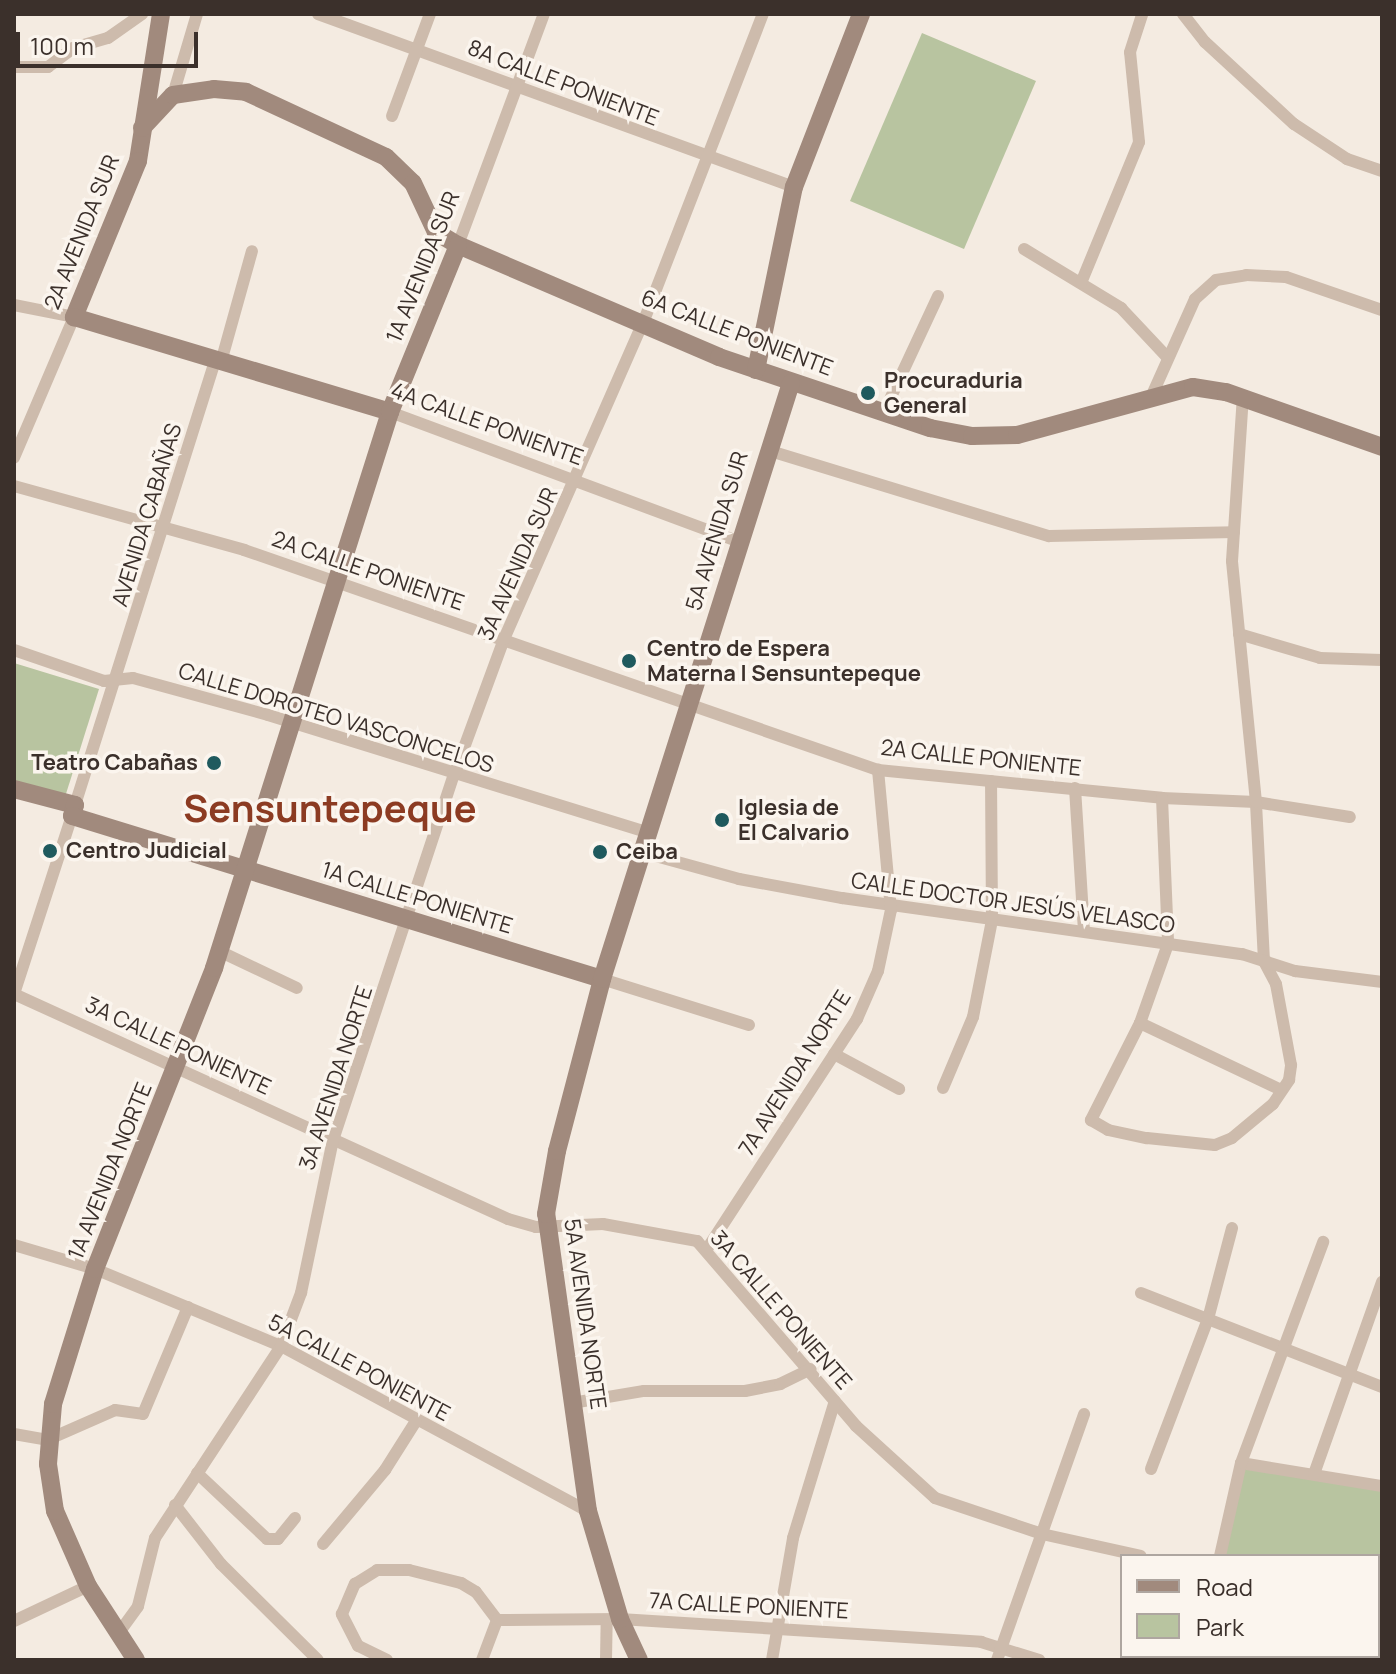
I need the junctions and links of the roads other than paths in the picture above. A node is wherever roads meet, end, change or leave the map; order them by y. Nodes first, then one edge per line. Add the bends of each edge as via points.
1 (142, 14) edge
2 (161, 14) edge
3 (197, 14) edge
4 (318, 14) edge
5 (430, 14) edge
6 (544, 14) edge
7 (763, 14) edge
8 (861, 14) edge
9 (1142, 14) edge
10 (1183, 14) edge
11 (417, 48) junction
12 (14, 67) edge
13 (518, 90) junction
14 (173, 95) junction
15 (392, 116) dead end
16 (142, 128) junction
17 (704, 158) junction
18 (1382, 171) edge
19 (794, 187) junction
20 (458, 245) junction
21 (1024, 249) dead end
22 (252, 251) dead end
23 (1081, 283) junction
24 (938, 296) dead end
25 (14, 305) edge
26 (1382, 310) edge
27 (74, 317) junction
28 (643, 323) junction
29 (1167, 357) junction
30 (218, 361) junction
31 (756, 370) junction
32 (791, 383) junction
33 (1152, 395) junction
34 (1243, 397) junction
35 (390, 412) junction
36 (884, 412) junction
37 (1382, 447) edge
38 (767, 450) junction
39 (14, 458) edge
40 (576, 482) junction
41 (14, 486) edge
42 (166, 526) junction
43 (1234, 532) junction
44 (739, 542) junction
45 (338, 584) junction
46 (1239, 634) junction
47 (504, 639) junction
48 (14, 650) edge
49 (1382, 660) edge
50 (116, 682) junction
51 (689, 702) junction
52 (290, 722) junction
53 (878, 770) junction
54 (454, 775) junction
55 (991, 781) junction
56 (1075, 788) junction
57 (14, 789) edge
58 (1162, 798) junction
59 (1256, 802) junction
60 (73, 811) junction
61 (1350, 817) dead end
62 (646, 832) junction
63 (641, 852) junction
64 (246, 870) junction
65 (891, 906) junction
66 (992, 920) junction
67 (408, 922) junction
68 (1084, 931) junction
69 (1168, 944) junction
70 (219, 951) junction
71 (1264, 961) junction
72 (602, 979) junction
73 (1382, 982) edge
74 (297, 988) dead end
75 (14, 994) edge
76 (1140, 1023) junction
77 (749, 1025) dead end
78 (834, 1054) junction
79 (178, 1067) junction
80 (943, 1088) dead end
81 (899, 1089) dead end
82 (1281, 1090) junction
83 (333, 1140) junction
84 (548, 1226) junction
85 (1232, 1228) dead end
86 (1323, 1242) dead end
87 (14, 1245) edge
88 (707, 1249) junction
89 (95, 1269) junction
90 (1382, 1282) edge
91 (1141, 1293) dead end
92 (188, 1307) junction
93 (1208, 1319) junction
94 (281, 1346) junction
95 (1286, 1347) junction
96 (811, 1369) junction
97 (1349, 1372) junction
98 (1382, 1387) edge
99 (835, 1401) junction
100 (572, 1403) junction
101 (1084, 1414) dead end
102 (416, 1421) junction
103 (14, 1434) edge
104 (47, 1440) junction
105 (1241, 1463) junction
106 (1151, 1469) dead end
107 (197, 1473) junction
108 (1314, 1474) junction
109 (1382, 1486) edge
110 (175, 1505) junction
111 (588, 1511) junction
112 (295, 1518) dead end
113 (1042, 1534) junction
114 (323, 1544) dead end
115 (1132, 1554) edge
116 (1220, 1554) edge
117 (88, 1586) junction
118 (497, 1620) junction
119 (613, 1620) junction
120 (14, 1621) edge
121 (775, 1628) junction
122 (118, 1634) junction
123 (1003, 1645) junction
124 (136, 1660) edge
125 (318, 1660) edge
126 (387, 1660) edge
127 (482, 1660) edge
128 (606, 1660) edge
129 (639, 1660) edge
130 (772, 1660) edge
131 (997, 1660) edge
132 (1039, 1660) edge

1 - 12 street via 108,38 73,48 48,67
2 - 16 street, 2A AVENIDA SUR
3 - 14 street
4 - 11 street, 8A CALLE PONIENTE
5 - 11 street
6 - 13 street, 1A AVENIDA SUR
7 - 17 street, 3A AVENIDA SUR
8 - 19 street
9 - 23 street via 1130,52 1139,142
10 - 18 street via 1205,42 1294,124 1347,159
11 - 13 street, 8A CALLE PONIENTE
11 - 15 street
13 - 17 street, 8A CALLE PONIENTE
13 - 20 street, 1A AVENIDA SUR
14 - 16 street
14 - 20 street, 6A CALLE PONIENTE via 214,89 246,92 386,157 413,183 436,232
16 - 27 street, 2A AVENIDA SUR via 138,161
17 - 19 street, 8A CALLE PONIENTE
17 - 28 street, 3A AVENIDA SUR
19 - 31 street
20 - 28 street, 6A CALLE PONIENTE
20 - 35 street, 1A AVENIDA SUR
21 - 23 street
22 - 30 street, AVENIDA CABAÑAS
23 - 29 street via 1136,320
24 - 36 street
25 - 27 street
26 - 29 street via 1299,280 1231,276 1199,292
27 - 30 street, 4A CALLE PONIENTE
27 - 39 street, 2A AVENIDA SUR
28 - 31 street, 6A CALLE PONIENTE
28 - 40 street, 3A AVENIDA SUR
29 - 33 street
30 - 35 street, 4A CALLE PONIENTE
30 - 42 street, AVENIDA CABAÑAS
31 - 32 street, 6A CALLE PONIENTE
32 - 36 street, 6A CALLE PONIENTE
32 - 38 street, 5A AVENIDA SUR
33 - 34 street, 6A CALLE PONIENTE via 1193,387
33 - 36 street, 6A CALLE PONIENTE via 1017,435 951,433
34 - 37 street, 6A CALLE PONIENTE
34 - 43 street
35 - 40 street, 4A CALLE PONIENTE
35 - 45 street, 1A AVENIDA SUR
38 - 43 street via 1049,536
38 - 44 street, 5A AVENIDA SUR
40 - 44 street, 4A CALLE PONIENTE
40 - 47 street, 3A AVENIDA SUR
41 - 42 street, 2A CALLE PONIENTE
42 - 45 street, 2A CALLE PONIENTE
42 - 50 street, AVENIDA CABAÑAS
43 - 46 street
44 - 51 street, 5A AVENIDA SUR
45 - 47 street, 2A CALLE PONIENTE
45 - 52 street, 1A AVENIDA SUR
46 - 49 street via 1320,658
46 - 59 street
47 - 51 street, 2A CALLE PONIENTE
47 - 54 street, 3A AVENIDA SUR
48 - 50 street, CALLE DOROTEO VASCONCELOS
50 - 52 street, CALLE DOROTEO VASCONCELOS via 133,678
50 - 60 street, AVENIDA CABAÑAS
51 - 53 street, 2A CALLE PONIENTE
51 - 62 street, 5A AVENIDA SUR
52 - 54 street, CALLE DOROTEO VASCONCELOS
52 - 64 street, 1A AVENIDA NORTE
53 - 55 street, 2A CALLE PONIENTE
53 - 65 street, 7A AVENIDA NORTE
54 - 62 street, CALLE DOROTEO VASCONCELOS
54 - 67 street, 3A AVENIDA NORTE
55 - 56 street, 2A CALLE PONIENTE
55 - 66 street
56 - 58 street, 2A CALLE PONIENTE
56 - 68 street
57 - 60 street, 1A CALLE PONIENTE
58 - 59 street, 2A CALLE PONIENTE
58 - 69 street
59 - 61 street, 2A CALLE PONIENTE
59 - 71 street
60 - 64 street, 1A CALLE PONIENTE
60 - 75 street, AVENIDA CABAÑAS
62 - 63 street, 5A AVENIDA NORTE
63 - 65 street, CALLE DOCTOR JESÚS VELASCO via 739,879
63 - 72 street, 5A AVENIDA NORTE
64 - 67 street, 1A CALLE PONIENTE
64 - 70 street, 1A AVENIDA NORTE
65 - 66 street, CALLE DOCTOR JESÚS VELASCO
65 - 78 street, 7A AVENIDA NORTE via 878,971
66 - 68 street, CALLE DOCTOR JESÚS VELASCO
66 - 80 street via 973,1017
67 - 72 street, 1A CALLE PONIENTE
67 - 83 street, 3A AVENIDA NORTE
68 - 69 street, CALLE DOCTOR JESÚS VELASCO
69 - 71 street, CALLE DOCTOR JESÚS VELASCO
69 - 76 street
70 - 74 street
70 - 79 street, 1A AVENIDA NORTE
71 - 73 street, CALLE DOCTOR JESÚS VELASCO via 1295,971
71 - 82 street via 1276,984 1291,1065
72 - 77 street, 1A CALLE PONIENTE
72 - 84 street, 5A AVENIDA NORTE via 557,1151
75 - 79 street, 3A CALLE PONIENTE
76 - 82 street
76 - 82 street via 1091,1120 1108,1130 1215,1145 1247,1126
78 - 81 street
78 - 88 street, 7A AVENIDA NORTE
79 - 83 street, 3A CALLE PONIENTE
79 - 89 street, 1A AVENIDA NORTE
83 - 84 street, 3A CALLE PONIENTE via 508,1219
83 - 94 street, 3A AVENIDA NORTE via 301,1293
84 - 88 street, 3A CALLE PONIENTE via 640,1228 685,1236
84 - 100 street, 5A AVENIDA NORTE
85 - 93 street
86 - 95 street
87 - 89 street, 5A CALLE PONIENTE
88 - 96 street, 3A CALLE PONIENTE
89 - 92 street, 5A CALLE PONIENTE
89 - 104 street, 1A AVENIDA NORTE
90 - 97 street
91 - 93 street
92 - 94 street, 5A CALLE PONIENTE
92 - 104 street via 148,1410 115,1410
93 - 95 street
93 - 106 street
94 - 102 street, 5A CALLE PONIENTE
94 - 107 street, 3A AVENIDA NORTE
95 - 97 street
95 - 105 street
96 - 99 street, 3A CALLE PONIENTE
96 - 100 street via 780,1384 745,1391 644,1391
97 - 98 street
97 - 108 street
99 - 113 street, 3A CALLE PONIENTE via 935,1498
99 - 121 street via 793,1538
100 - 111 street, 5A AVENIDA NORTE
101 - 113 street
102 - 111 street, 5A CALLE PONIENTE
102 - 114 street via 385,1470
103 - 104 street
104 - 117 street, 1A AVENIDA NORTE via 51,1496
105 - 108 street
105 - 116 street
107 - 110 street, 3A AVENIDA NORTE
107 - 112 street via 267,1539 278,1539
108 - 109 street
110 - 122 street via 155,1538 138,1606
110 - 125 street via 221,1564
111 - 119 street, 5A AVENIDA NORTE
113 - 115 street, 3A CALLE PONIENTE
113 - 123 street
117 - 120 street
117 - 122 street, 1A AVENIDA NORTE
118 - 119 street, 7A CALLE PONIENTE
118 - 126 street via 476,1592 461,1583 409,1570 377,1570 355,1584 342,1614 358,1646
118 - 127 street
119 - 121 street, 7A CALLE PONIENTE
119 - 128 street, 5A AVENIDA NORTE
119 - 129 street
121 - 123 street, 7A CALLE PONIENTE
121 - 130 street
122 - 124 street, 1A AVENIDA NORTE
123 - 131 street
123 - 132 street, 7A CALLE PONIENTE

